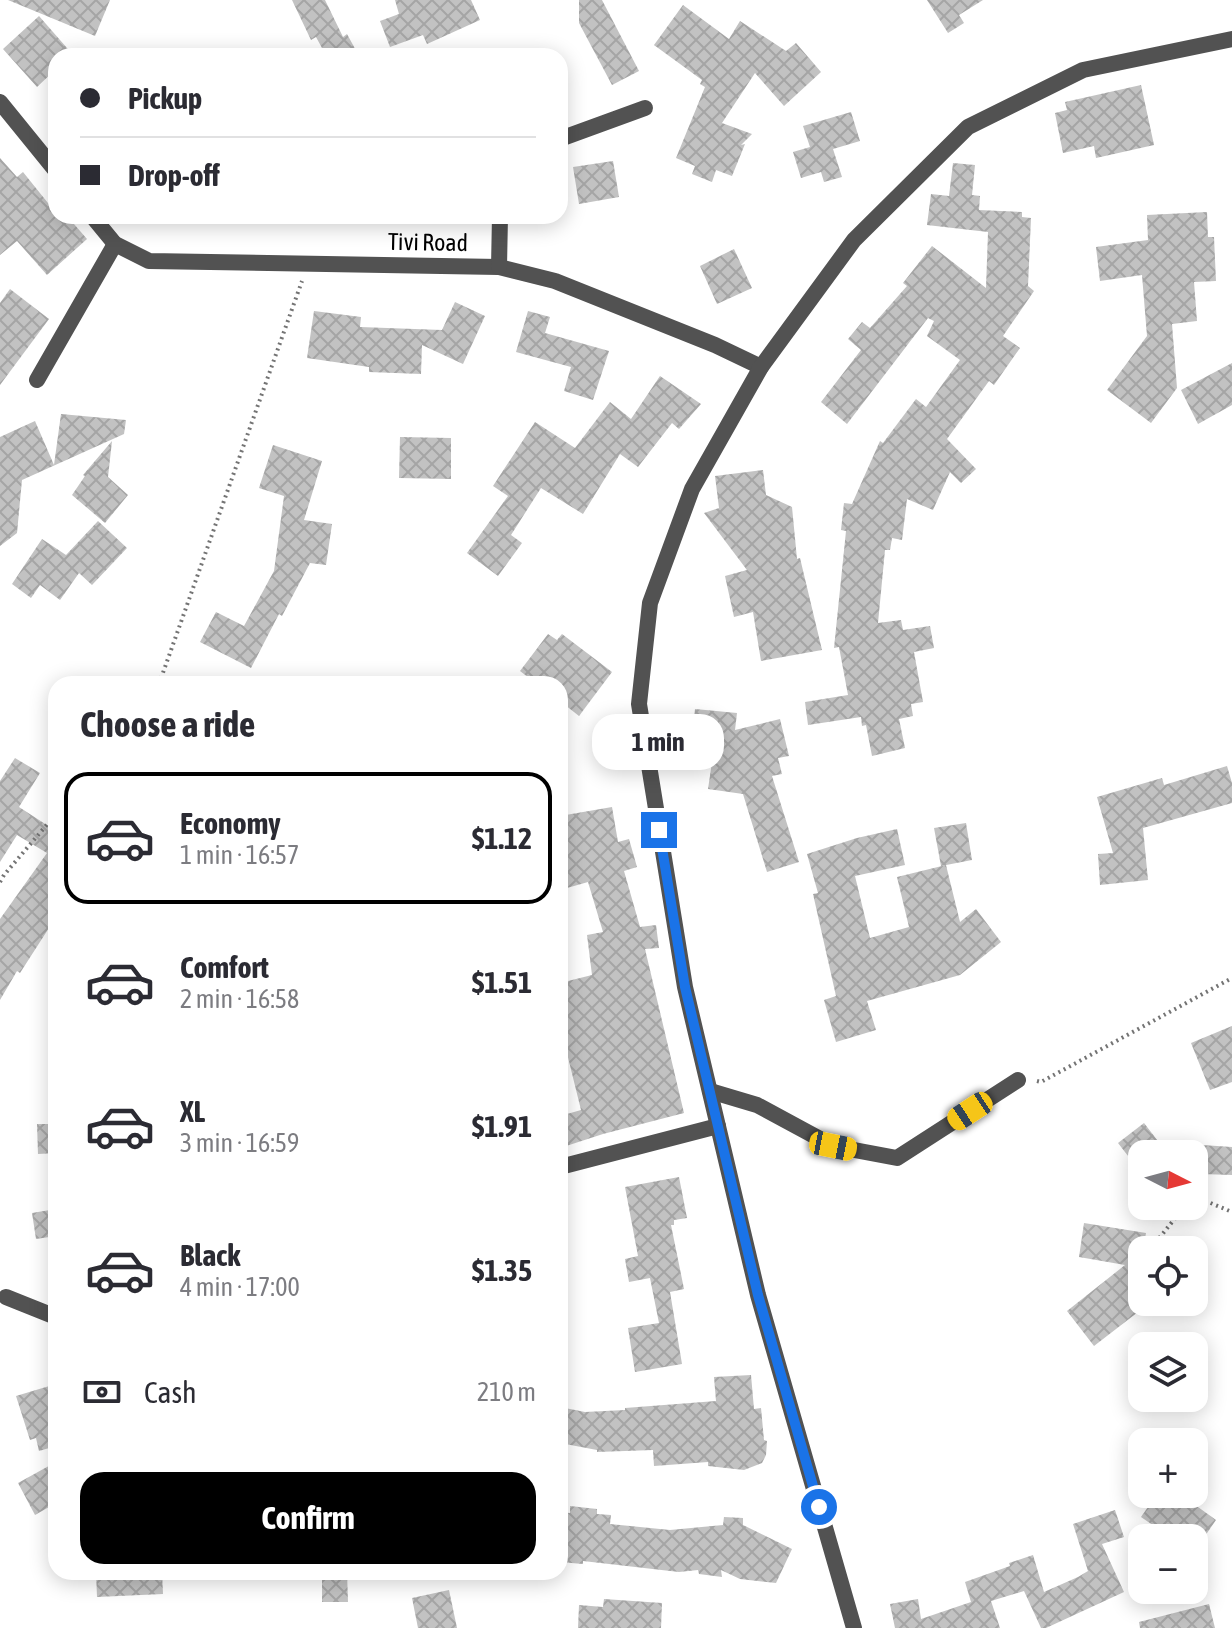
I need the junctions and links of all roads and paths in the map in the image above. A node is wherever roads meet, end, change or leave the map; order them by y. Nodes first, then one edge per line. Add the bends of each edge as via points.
1 (1232, 39) edge
2 (0, 102) edge
3 (645, 108) dead end
4 (568, 136) edge
5 (48, 161) edge
6 (99, 224) edge
7 (500, 224) edge
8 (115, 244) junction
9 (308, 264) junction
10 (499, 267) junction
11 (761, 367) junction
12 (37, 380) dead end
13 (162, 676) edge
14 (48, 823) edge
15 (0, 882) edge
16 (1232, 978) edge
17 (1018, 1080) joint
18 (710, 1091) junction
19 (718, 1126) junction
20 (568, 1165) edge
21 (1208, 1202) edge
22 (1232, 1212) edge
23 (1174, 1220) edge
24 (1161, 1236) edge
25 (6, 1297) dead end
26 (48, 1314) edge
27 (854, 1628) edge

1 - 11 street via 1083,70 968,127 854,240
2 - 5 street
3 - 4 street
6 - 8 street, Tivi Road
7 - 10 street
8 - 9 street, Tivi Road via 149,261
8 - 12 street
9 - 10 street, Tivi Road
9 - 13 path
10 - 11 street, Tivi Road via 555,281
11 - 18 street via 692,489 650,603 639,704 685,987
14 - 15 path
16 - 17 path via 1041,1082
17 - 18 street via 897,1158 833,1146 757,1105
18 - 19 street
19 - 20 street
19 - 27 street via 758,1295
21 - 22 path
23 - 24 path
25 - 26 street

